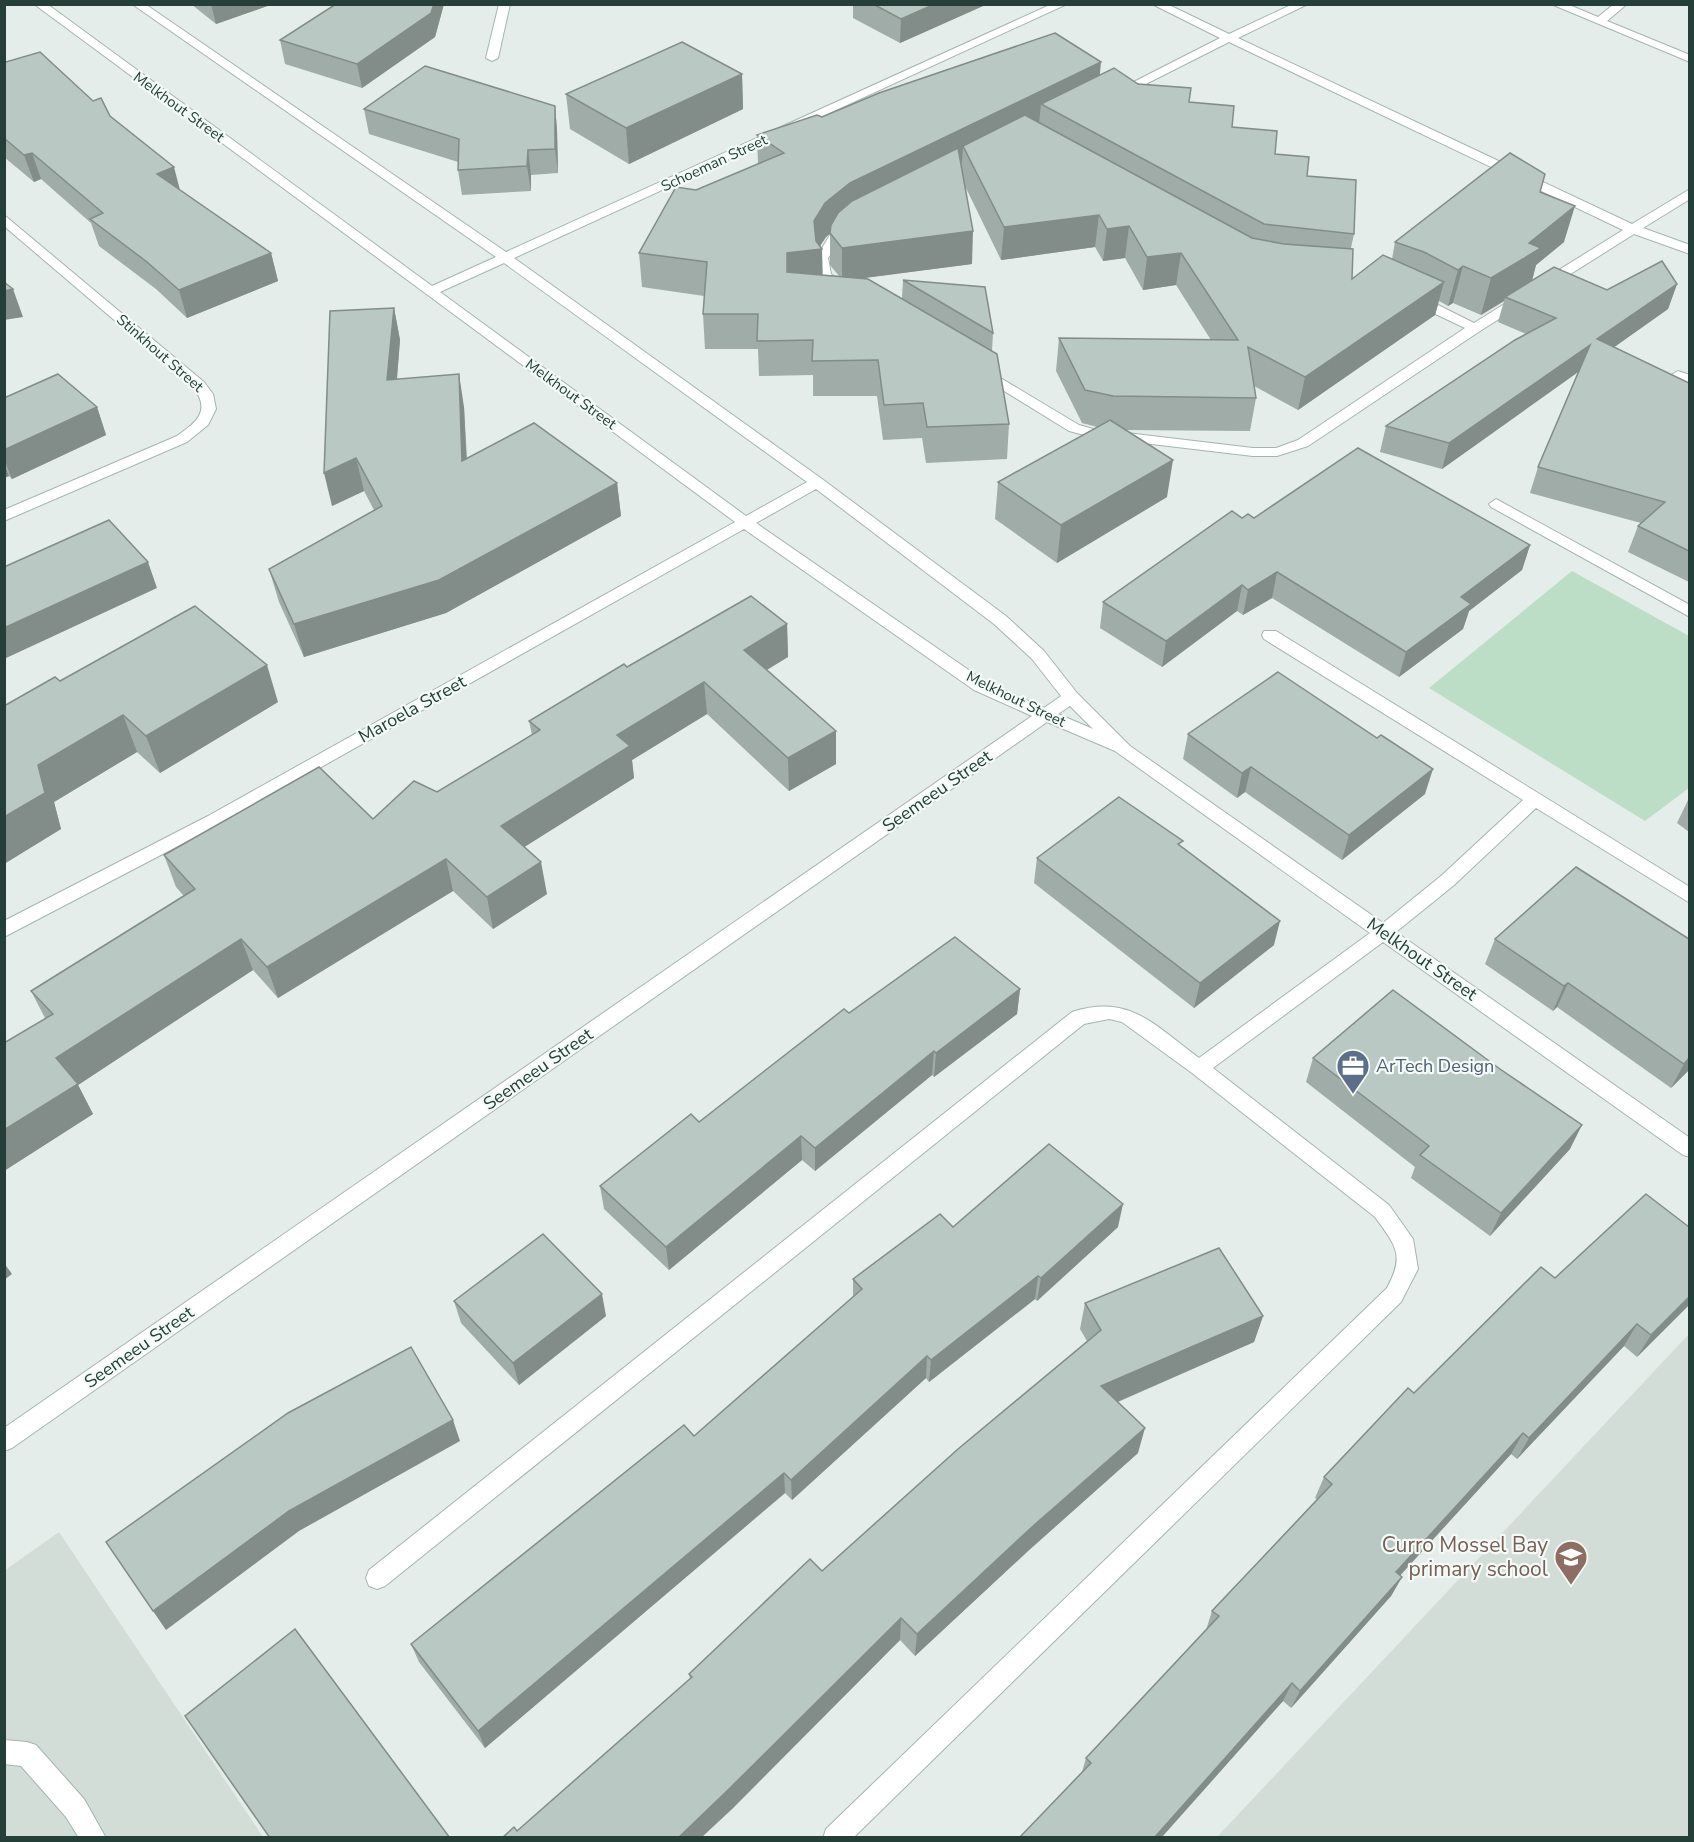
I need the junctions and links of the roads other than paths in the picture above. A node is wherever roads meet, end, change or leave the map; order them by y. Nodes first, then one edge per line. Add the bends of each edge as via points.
1 (39, 4) edge
2 (137, 4) edge
3 (505, 4) edge
4 (1062, 4) edge
5 (1157, 4) edge
6 (1303, 4) edge
7 (1556, 4) edge
8 (1622, 4) edge
9 (1599, 22) junction
10 (1229, 38) junction
11 (492, 58) dead end
12 (1689, 59) edge
13 (1106, 100) edge
14 (1689, 192) edge
15 (4, 219) edge
16 (855, 222) edge
17 (1630, 228) junction
18 (1689, 250) edge
19 (506, 258) junction
20 (431, 291) junction
21 (1403, 293) edge
22 (853, 296) edge
23 (1475, 328) junction
24 (974, 368) edge
25 (817, 482) junction
26 (1496, 504) dead end
27 (4, 516) edge
28 (746, 523) junction
29 (1689, 612) edge
30 (1270, 635) dead end
31 (1071, 697) junction
32 (1046, 715) junction
33 (1124, 750) junction
34 (1533, 801) junction
35 (1689, 896) edge
36 (4, 930) edge
37 (1384, 932) junction
38 (1199, 1068) junction
39 (1689, 1149) edge
40 (4, 1441) edge
41 (377, 1578) dead end
42 (4, 1752) edge
43 (94, 1838) edge
44 (835, 1838) edge

1 - 20 street, Melkhout Street
2 - 19 street, Melkhout Street
3 - 11 street
4 - 19 street, Schoeman Street
5 - 10 street
6 - 10 street
7 - 9 street
8 - 9 street
9 - 12 street
10 - 13 street
10 - 17 street
14 - 17 street
15 - 27 street, Stinkhout Street via 199,385 207,395 209,413 203,424 182,439
16 - 22 street via 838,233 822,258 825,276
17 - 18 street
17 - 23 street
19 - 20 street, Schoeman Street
19 - 25 street, Melkhout Street
20 - 28 street, Melkhout Street
21 - 23 street
23 - 24 street via 1303,443 1278,452 1092,433 1074,428
25 - 28 street, Maroela Street
25 - 31 street, Melkhout Street via 1000,620 1038,654
26 - 29 street
28 - 32 street, Melkhout Street via 980,686
28 - 36 street, Maroela Street via 214,820
30 - 34 street
31 - 32 street, Seemeeu Street
31 - 33 street, Melkhout Street
32 - 33 street, Melkhout Street
32 - 40 street, Seemeeu Street
33 - 37 street, Melkhout Street
34 - 35 street
34 - 37 street via 1447,881
37 - 38 street
37 - 39 street, Melkhout Street
38 - 41 street via 1127,1016 1109,1012 1079,1017
38 - 44 street via 1382,1211 1403,1239 1408,1269 1394,1294
42 - 43 street via 27,1754 75,1808

